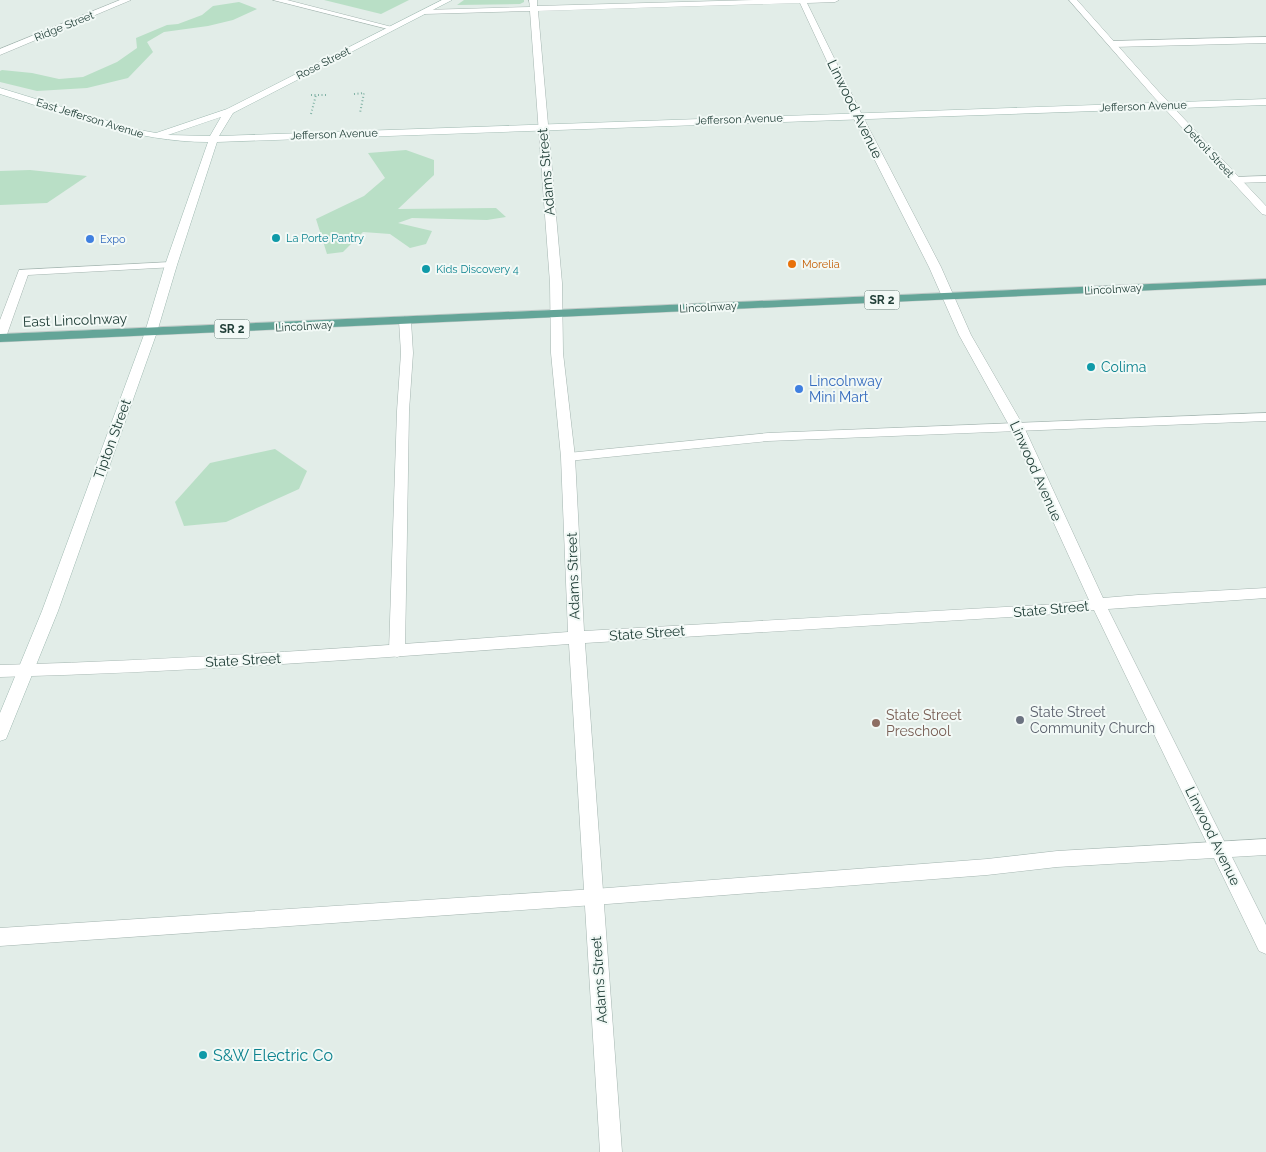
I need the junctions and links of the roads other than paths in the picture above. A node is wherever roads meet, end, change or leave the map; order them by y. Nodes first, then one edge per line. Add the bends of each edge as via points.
1 (127, 0) edge
2 (277, 0) edge
3 (448, 0) edge
4 (802, 0) edge
5 (835, 0) edge
6 (1073, 0) edge
7 (534, 5) edge
8 (424, 12) junction
9 (392, 28) junction
10 (1266, 40) edge
11 (1113, 44) junction
12 (0, 52) edge
13 (0, 91) edge
14 (1266, 102) edge
15 (1168, 105) junction
16 (230, 111) junction
17 (857, 115) junction
18 (542, 126) junction
19 (154, 136) junction
20 (211, 140) junction
21 (1266, 179) edge
22 (1236, 180) junction
23 (1266, 212) edge
24 (171, 265) junction
25 (1266, 282) edge
26 (948, 297) junction
27 (556, 314) junction
28 (406, 321) junction
29 (151, 332) junction
30 (0, 338) edge
31 (1266, 417) edge
32 (1017, 427) junction
33 (568, 457) junction
34 (1266, 593) edge
35 (1098, 605) junction
36 (576, 639) junction
37 (398, 652) junction
38 (27, 670) junction
39 (0, 671) edge
40 (0, 734) edge
41 (1266, 847) edge
42 (1220, 850) junction
43 (594, 897) junction
44 (0, 937) edge
45 (1266, 945) edge
46 (611, 1152) edge

1 - 12 street, Ridge Street
2 - 9 street
3 - 8 street, Rose Street
4 - 5 street
4 - 7 street
4 - 17 street, Linwood Avenue
6 - 11 street, Detroit Street
7 - 8 street
7 - 18 street, Adams Street
8 - 9 street, Rose Street
9 - 16 street, Rose Street
10 - 11 street
11 - 15 street, Detroit Street
13 - 19 street, East Jefferson Avenue
14 - 15 street, Jefferson Avenue
15 - 17 street, Jefferson Avenue
15 - 22 street, Detroit Street
16 - 19 street
16 - 20 street, Rose Street
17 - 18 street, Jefferson Avenue
17 - 26 street, Linwood Avenue
18 - 20 street, Jefferson Avenue
18 - 27 street, Adams Street
19 - 20 street, East Jefferson Avenue
20 - 24 street, Tipton Street via 210,153
21 - 22 street
22 - 23 street, Detroit Street
24 - 29 street, Tipton Street
24 - 30 street via 23,272
25 - 26 main road, Lincolnway / SR 2
26 - 27 main road, Lincolnway / SR 2
26 - 32 street, Linwood Avenue
27 - 28 main road, Lincolnway / SR 2
27 - 33 street, Adams Street
28 - 29 main road, Lincolnway / SR 2
28 - 37 street
29 - 30 main road, East Lincolnway / SR 2
29 - 38 street, Tipton Street
31 - 32 street
32 - 33 street via 768,437
32 - 35 street, Linwood Avenue
33 - 36 street, Adams Street
34 - 35 street, State Street
35 - 36 street, State Street
35 - 42 street, Linwood Avenue
36 - 37 street, State Street
36 - 43 street, Adams Street
37 - 38 street, State Street
38 - 39 street, State Street
38 - 40 street, Tipton Street
41 - 42 street
42 - 43 street via 1058,859
42 - 45 street, Linwood Avenue
43 - 44 street
43 - 46 street, Adams Street

